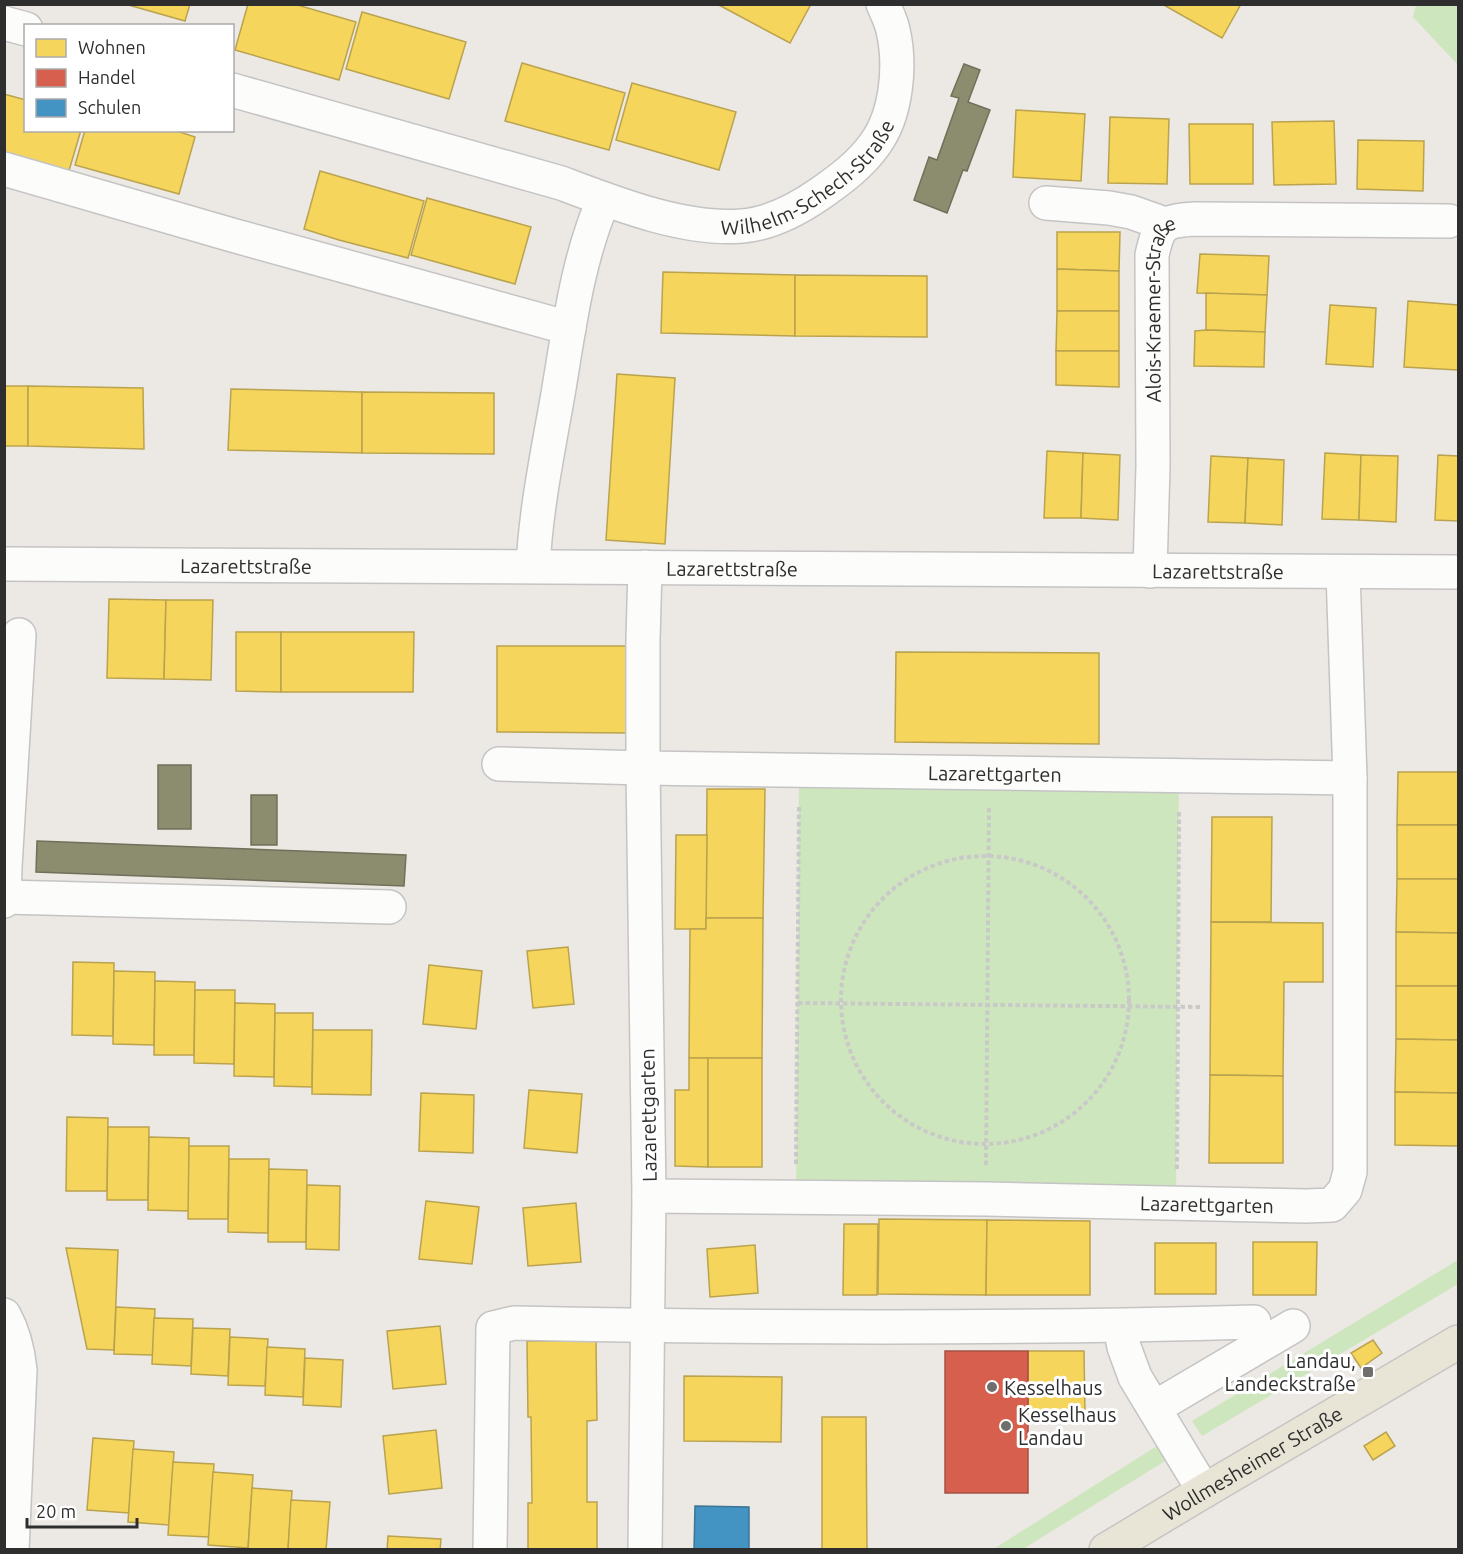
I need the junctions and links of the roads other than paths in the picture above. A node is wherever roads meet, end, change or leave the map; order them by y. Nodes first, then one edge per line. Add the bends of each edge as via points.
1 (883, 4) edge
2 (4, 22) edge
3 (24, 28) edge
4 (234, 91) edge
5 (4, 169) edge
6 (604, 199) junction
7 (1046, 203) dead end
8 (1449, 221) dead end
9 (1165, 224) junction
10 (569, 328) junction
11 (4, 564) edge
12 (533, 566) junction
13 (645, 567) junction
14 (1150, 571) junction
15 (1343, 572) junction
16 (1458, 572) edge
17 (19, 635) dead end
18 (499, 764) dead end
19 (643, 768) junction
20 (1350, 778) junction
21 (5, 867) edge
22 (5, 899) edge
23 (389, 907) dead end
24 (649, 1196) junction
25 (4, 1315) edge
26 (1254, 1322) dead end
27 (648, 1326) junction
28 (1120, 1326) junction
29 (1293, 1326) dead end
30 (1458, 1342) edge
31 (1154, 1408) junction
32 (1204, 1491) junction
33 (1118, 1547) edge
34 (12, 1550) edge
35 (490, 1550) edge
36 (645, 1550) edge

1 - 6 street, Wilhelm-Schech-Straße via 893,28 897,53 894,99 887,122 877,143 862,160 811,200 773,219 743,226 710,226 673,220
2 - 3 street
4 - 6 street, Wilhelm-Schech-Straße via 550,180
5 - 10 street
6 - 10 street via 590,235
7 - 9 street via 1131,212
8 - 9 street, Alois-Kraemer-Straße via 1195,219
9 - 14 street, Alois-Kraemer-Straße via 1156,237 1152,255
10 - 12 street via 538,512
11 - 12 street, Lazarettstraße
12 - 13 street, Lazarettstraße
13 - 14 street, Lazarettstraße
13 - 19 street, Lazarettgarten
14 - 15 street, Lazarettstraße
15 - 16 street, Lazarettstraße
15 - 20 street, Lazarettgarten
17 - 21 street
18 - 19 street, Lazarettgarten
19 - 20 street, Lazarettgarten
19 - 24 street, Lazarettgarten
20 - 24 street, Lazarettgarten via 1350,1172 1346,1190 1332,1205
21 - 22 street
22 - 23 street
24 - 27 street, Lazarettgarten
25 - 34 street via 17,1348 20,1370
26 - 28 street
27 - 28 street
27 - 35 street via 514,1323 494,1328
27 - 36 street, Lazarettgarten
28 - 31 street via 1129,1363
29 - 31 street
30 - 32 main road, Wollmesheimer Straße
31 - 32 street
32 - 33 main road, Wollmesheimer Straße

